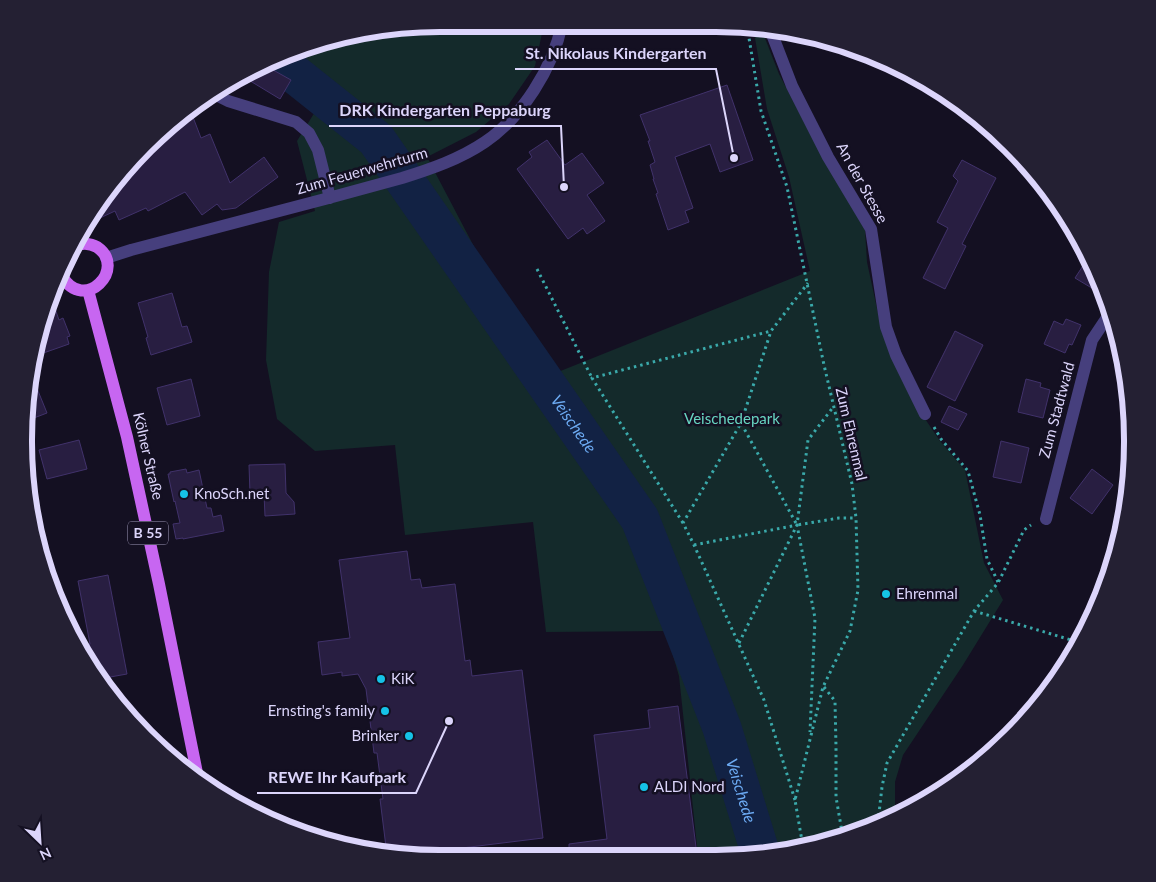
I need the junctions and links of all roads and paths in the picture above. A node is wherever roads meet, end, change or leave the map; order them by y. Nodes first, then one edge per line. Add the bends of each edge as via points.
1 (560, 32) edge
2 (749, 34) edge
3 (773, 37) edge
4 (220, 97) edge
5 (330, 198) junction
6 (84, 243) edge
7 (106, 258) junction
8 (537, 269) dead end
9 (65, 282) edge
10 (808, 283) junction
11 (88, 290) junction
12 (1105, 320) edge
13 (771, 331) junction
14 (592, 378) junction
15 (834, 406) junction
16 (925, 414) joint
17 (741, 423) junction
18 (856, 518) junction
19 (1046, 519) joint
20 (683, 523) junction
21 (797, 525) junction
22 (694, 545) junction
23 (998, 583) junction
24 (974, 612) junction
25 (1072, 640) edge
26 (738, 644) junction
27 (823, 687) junction
28 (810, 740) junction
29 (196, 768) edge
30 (795, 800) junction
31 (879, 815) edge
32 (842, 829) edge
33 (802, 840) edge

1 - 5 street, Zum Feuerwehrturm via 550,62 534,92 502,129 486,142 435,168
2 - 10 path, Zum Ehrenmal via 761,111 787,187
3 - 16 street, An der Stesse via 796,95 871,229 886,327
4 - 5 street via 303,127 318,150
5 - 7 street, Zum Feuerwehrturm
6 - 7 main road via 103,252
7 - 11 main road via 105,278 96,288
8 - 14 path
9 - 11 main road via 72,288
10 - 13 path
10 - 15 path, Zum Ehrenmal
11 - 29 main road, Kölner Straße / B 55 via 129,446
12 - 19 street, Zum Stadtwald via 1092,340
13 - 14 path
13 - 17 path
14 - 20 path
15 - 18 path, Zum Ehrenmal via 852,484
15 - 21 path via 808,440
16 - 23 path via 968,471 987,559
17 - 20 path
17 - 21 path
18 - 21 path
18 - 27 path, Zum Ehrenmal via 858,590 850,631
19 - 23 path via 1024,530
20 - 22 path
21 - 22 path
21 - 26 path
21 - 28 path via 815,618
22 - 26 path
23 - 24 path
24 - 25 path
24 - 31 path via 887,763
26 - 30 path via 764,700
27 - 28 path, Zum Ehrenmal
27 - 32 path via 835,701 836,797
28 - 30 path, Zum Ehrenmal
30 - 33 path, Zum Ehrenmal

